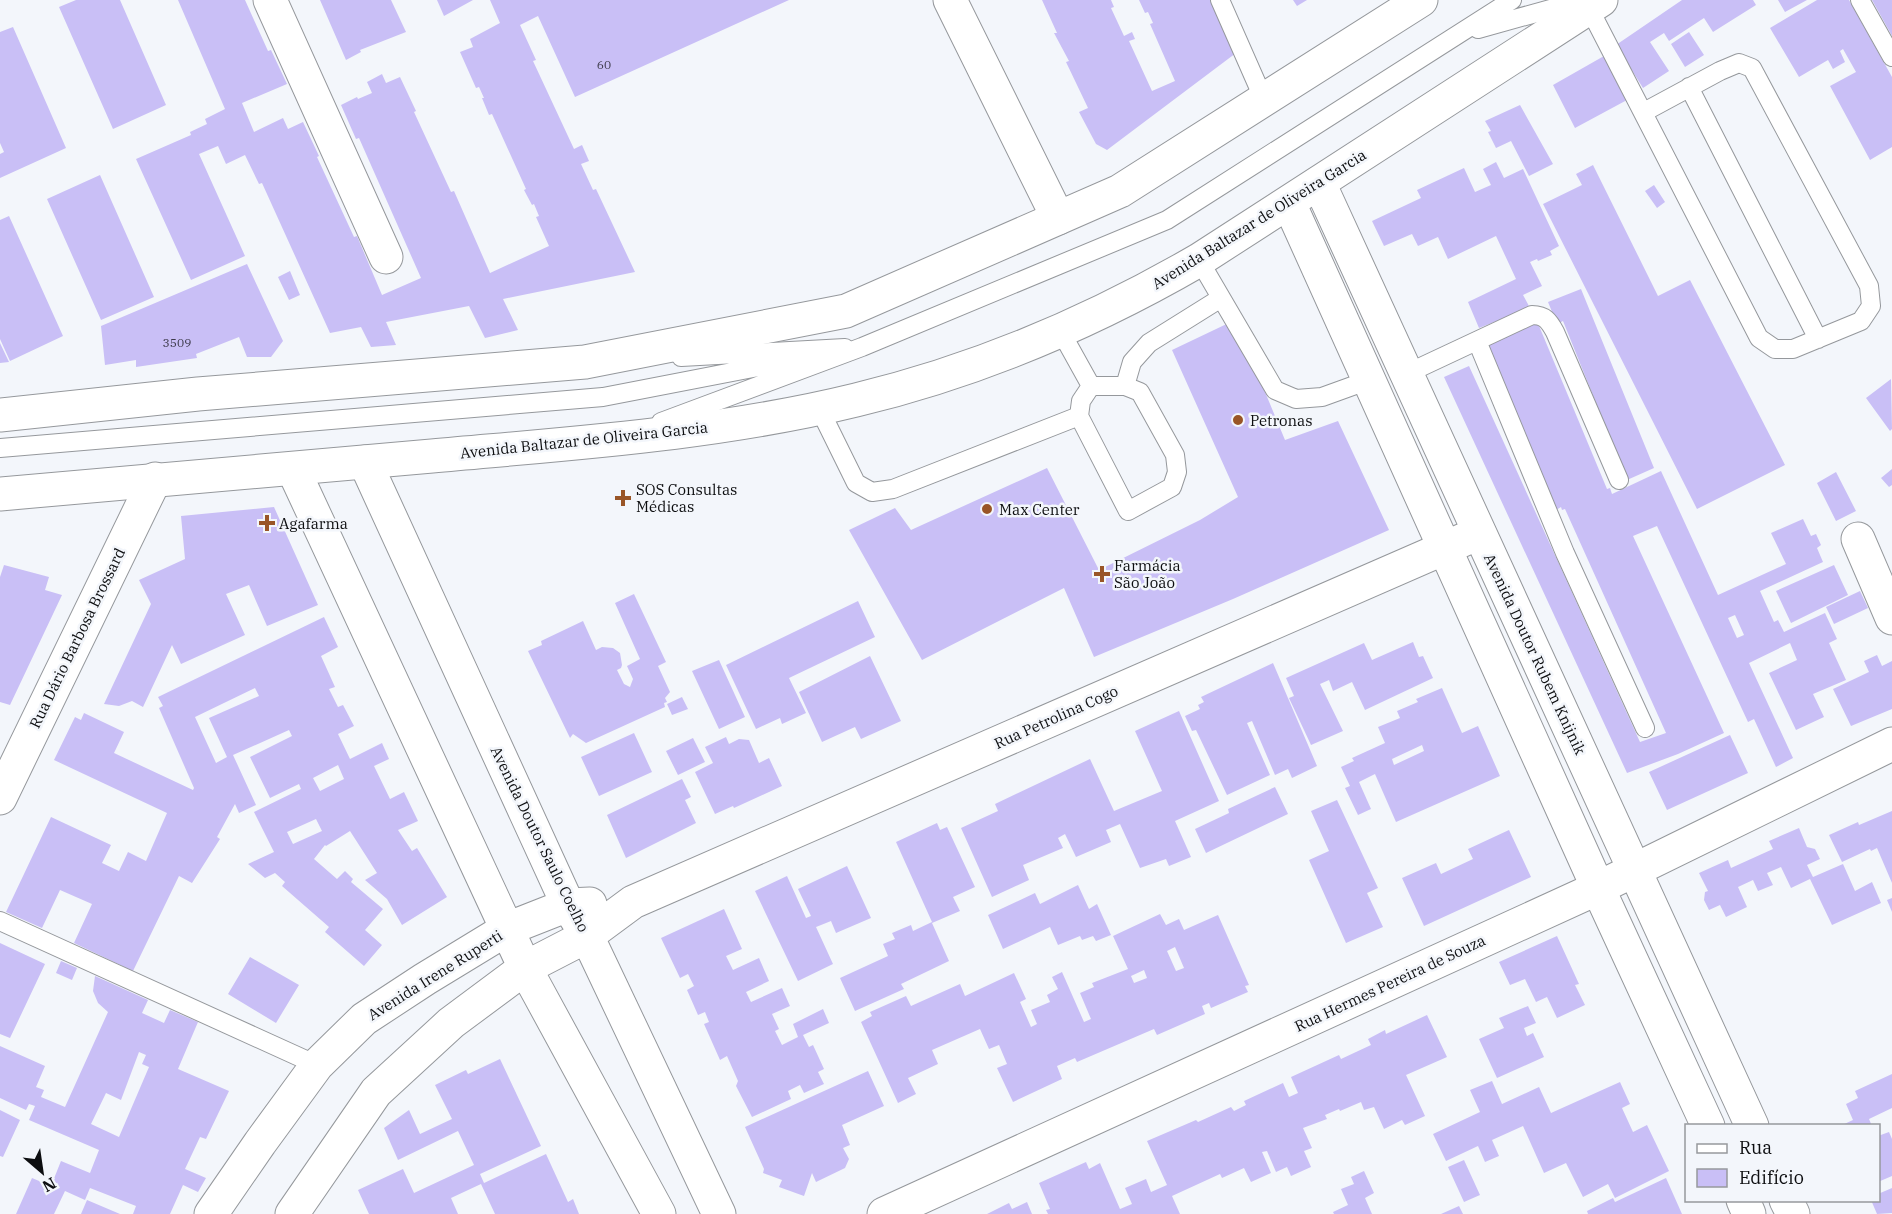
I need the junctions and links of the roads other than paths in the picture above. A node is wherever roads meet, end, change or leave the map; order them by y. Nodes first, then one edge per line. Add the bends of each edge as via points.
1 (270, 0) edge
2 (950, 0) edge
3 (1220, 0) edge
4 (1421, 0) edge
5 (1487, 0) edge
6 (1512, 0) edge
7 (1860, 0) edge
8 (1591, 3) edge
9 (1458, 34) junction
10 (1892, 57) edge
11 (1689, 87) junction
12 (1264, 100) junction
13 (1644, 112) junction
14 (1319, 183) junction
15 (1289, 203) junction
16 (1058, 218) junction
17 (386, 257) dead end
18 (1199, 260) junction
19 (1221, 298) junction
20 (1061, 332) junction
21 (1818, 339) junction
22 (1477, 341) junction
23 (862, 347) junction
24 (585, 362) junction
25 (1406, 374) junction
26 (1369, 380) junction
27 (1091, 386) junction
28 (1125, 386) junction
29 (819, 408) junction
30 (0, 415) edge
31 (1079, 416) junction
32 (615, 440) junction
33 (0, 448) edge
34 (365, 462) junction
35 (293, 469) junction
36 (155, 479) junction
37 (1619, 480) dead end
38 (0, 494) edge
39 (1479, 532) junction
40 (1857, 539) dead end
41 (1444, 548) junction
42 (1892, 618) edge
43 (1645, 728) dead end
44 (1892, 744) edge
45 (0, 798) edge
46 (1634, 870) junction
47 (1598, 888) junction
48 (633, 902) junction
49 (568, 905) junction
50 (0, 921) edge
51 (507, 929) junction
52 (587, 936) junction
53 (525, 968) junction
54 (317, 1065) junction
55 (1708, 1124) edge
56 (1752, 1124) edge
57 (211, 1214) edge
58 (292, 1214) edge
59 (659, 1214) edge
60 (719, 1214) edge
61 (884, 1214) edge

1 - 17 street
2 - 16 street
3 - 12 lane
4 - 12 street
5 - 9 lane
6 - 9 lane
7 - 10 lane
8 - 9 lane
8 - 13 lane
8 - 14 street, Avenida Baltazar de Oliveira Garcia
9 - 23 lane via 1167,220
11 - 13 lane
11 - 21 lane
11 - 21 lane via 1738,63 1752,68 1869,286 1871,306 1861,321
12 - 16 street via 1120,191
13 - 21 lane via 1760,338 1775,349 1793,349
14 - 15 street, Avenida Baltazar de Oliveira Garcia
14 - 25 street, Avenida Doutor Rubem Knijnik
15 - 18 street, Avenida Baltazar de Oliveira Garcia
15 - 26 street
16 - 24 street via 846,311
18 - 19 lane
18 - 20 street, Avenida Baltazar de Oliveira Garcia
19 - 26 lane via 1275,390 1296,399 1322,397
19 - 28 lane via 1149,343 1132,362
20 - 27 lane
20 - 29 street, Avenida Baltazar de Oliveira Garcia via 969,367
22 - 25 lane
22 - 37 lane via 1532,315 1542,315 1549,321
22 - 43 lane via 1564,553
23 - 24 lane
23 - 32 lane
23 - 33 lane via 603,397
24 - 30 street via 198,394
25 - 39 street, Avenida Doutor Rubem Knijnik
26 - 41 street
27 - 28 lane
27 - 31 lane via 1081,401
28 - 31 lane via 1140,392 1175,455 1177,472 1172,487 1128,511
29 - 31 lane via 856,483 872,492 893,489
29 - 32 street, Avenida Baltazar de Oliveira Garcia
32 - 34 street, Avenida Baltazar de Oliveira Garcia
34 - 35 street, Avenida Baltazar de Oliveira Garcia
34 - 49 street, Avenida Doutor Saulo Coelho
35 - 36 street, Avenida Baltazar de Oliveira Garcia
35 - 51 street
36 - 38 street, Avenida Baltazar de Oliveira Garcia
36 - 45 street, Rua Dário Barbosa Brossard
39 - 41 street, Rua Petrolina Cogo
39 - 46 street, Avenida Doutor Rubem Knijnik
40 - 42 street
41 - 47 street
41 - 48 street, Rua Petrolina Cogo
44 - 46 street, Rua Hermes Pereira de Souza
46 - 47 street, Rua Hermes Pereira de Souza
46 - 56 street, Avenida Doutor Rubem Knijnik
47 - 55 street
47 - 61 street, Rua Hermes Pereira de Souza
48 - 49 street, Rua Petrolina Cogo
48 - 52 street, Rua Petrolina Cogo
49 - 51 street, Avenida Irene Ruperti
49 - 52 street, Avenida Doutor Saulo Coelho
50 - 54 lane
51 - 53 street
51 - 54 street, Avenida Irene Ruperti via 364,1019
52 - 53 street
52 - 60 street, Avenida Doutor Saulo Coelho
53 - 58 street via 451,1023 376,1092
53 - 59 street
54 - 57 street, Avenida Irene Ruperti

